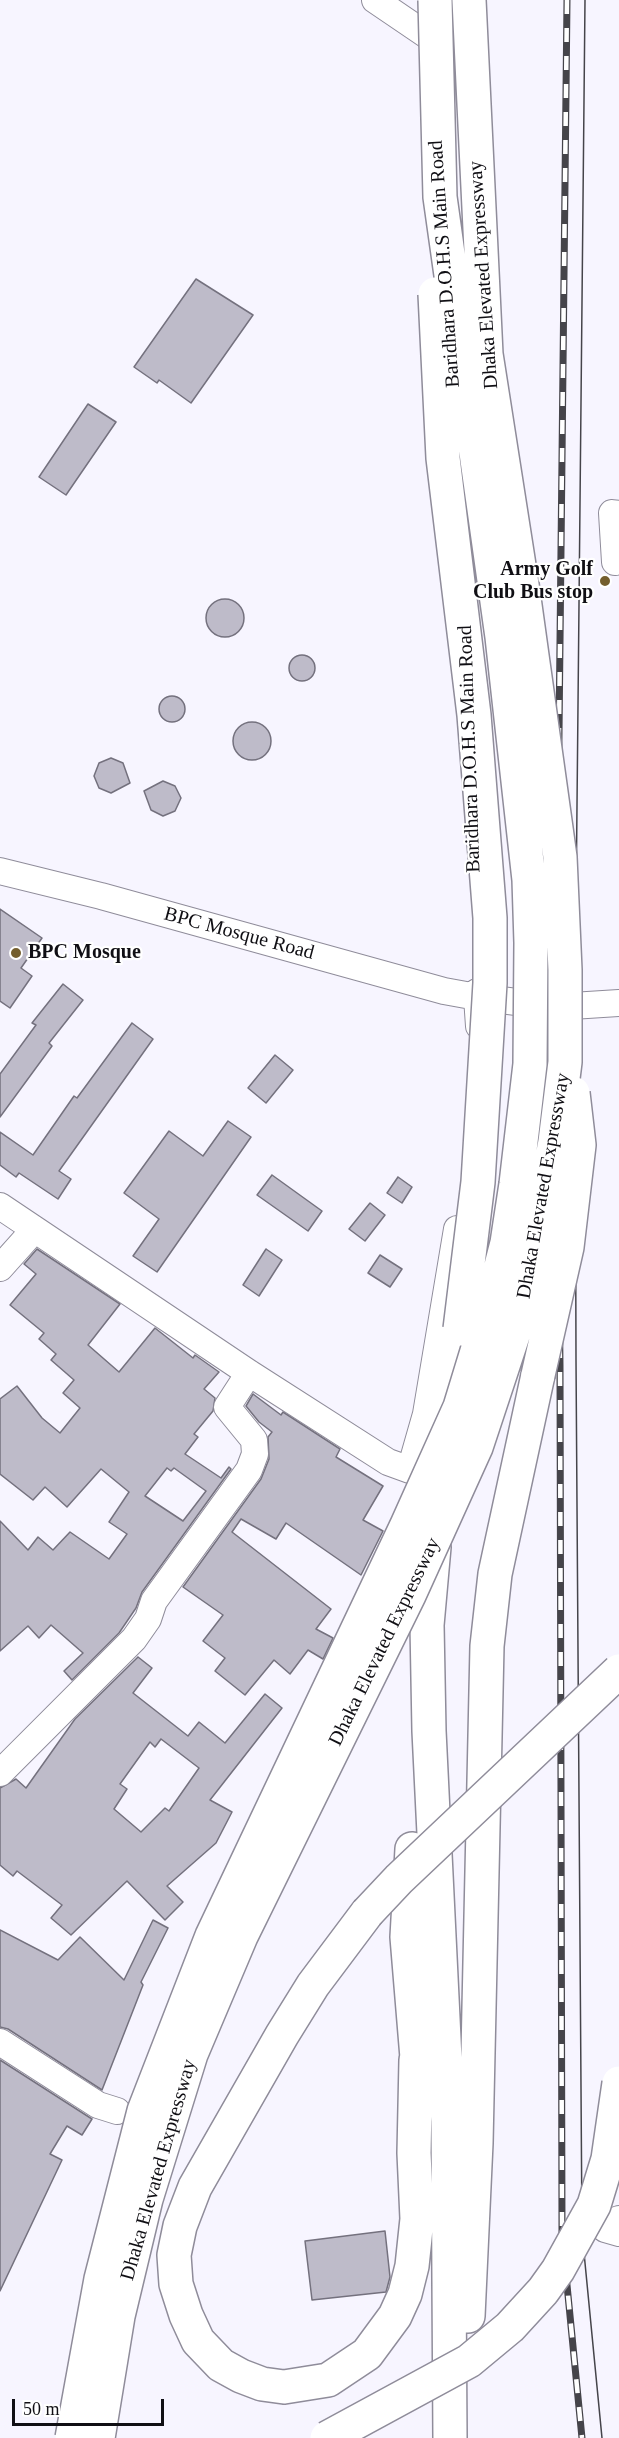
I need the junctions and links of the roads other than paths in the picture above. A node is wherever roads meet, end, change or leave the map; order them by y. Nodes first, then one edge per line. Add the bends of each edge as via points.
1 (375, 0) edge
2 (429, 0) edge
3 (435, 0) edge
4 (469, 0) edge
5 (428, 36) junction
6 (440, 197) junction
7 (619, 514) edge
8 (615, 562) dead end
9 (0, 871) edge
10 (477, 997) junction
11 (619, 1003) edge
12 (565, 1062) junction
13 (0, 1206) edge
14 (34, 1230) junction
15 (0, 1268) edge
16 (249, 1373) junction
17 (619, 1671) edge
18 (429, 1731) junction
19 (0, 1773) edge
20 (0, 2042) edge
21 (416, 2060) junction
22 (619, 2083) edge
23 (117, 2111) dead end
24 (619, 2218) edge
25 (619, 2233) edge
26 (447, 2282) junction
27 (72, 2438) edge
28 (98, 2438) edge
29 (327, 2438) edge
30 (450, 2438) edge
31 (472, 2438) edge

1 - 5 street
2 - 5 street, Baridhara D.O.H.S Main Road
3 - 6 highway, Dhaka Elevated Expressway, bridge
4 - 12 highway, Dhaka Elevated Expressway, bridge via 486,354 560,857
5 - 10 street, Baridhara D.O.H.S Main Road via 462,489
6 - 18 highway, bridge via 432,236 443,447 480,776 490,918 479,1170 430,1575
6 - 27 highway, Dhaka Elevated Expressway, bridge via 502,637 529,880 530,1064 507,1243 460,1407 212,1936 168,2044 125,2176 101,2279
7 - 8 street via 612,513
9 - 10 street, BPC Mosque Road
10 - 11 street via 556,1007
10 - 16 street, Baridhara D.O.H.S Main Road via 480,1022 469,1159 426,1414 410,1470 388,1462
12 - 28 highway, Dhaka Elevated Expressway, bridge via 540,1231 523,1305 500,1378 476,1447 409,1595 242,1936 191,2054 146,2199 118,2316
12 - 31 highway, bridge via 575,1101 579,1146 567,1248 502,1541 487,1646 476,2143 467,2338
13 - 14 street
14 - 15 street
14 - 16 street
16 - 19 street via 227,1407 254,1440 255,1454 249,1470 154,1600 134,1639
17 - 21 highway, bridge via 367,1912 282,2035 195,2187 174,2255 176,2284 186,2315 198,2341 221,2365 262,2384 284,2387 328,2380 367,2354 395,2316 412,2266 417,2219
18 - 21 highway via 415,1825 407,1937
18 - 26 highway via 448,2121
20 - 23 street via 98,2105
21 - 26 highway via 434,2224
22 - 29 highway, bridge via 611,2147 594,2205 543,2291 510,2327 470,2361
24 - 25 street via 605,2229
26 - 30 highway

